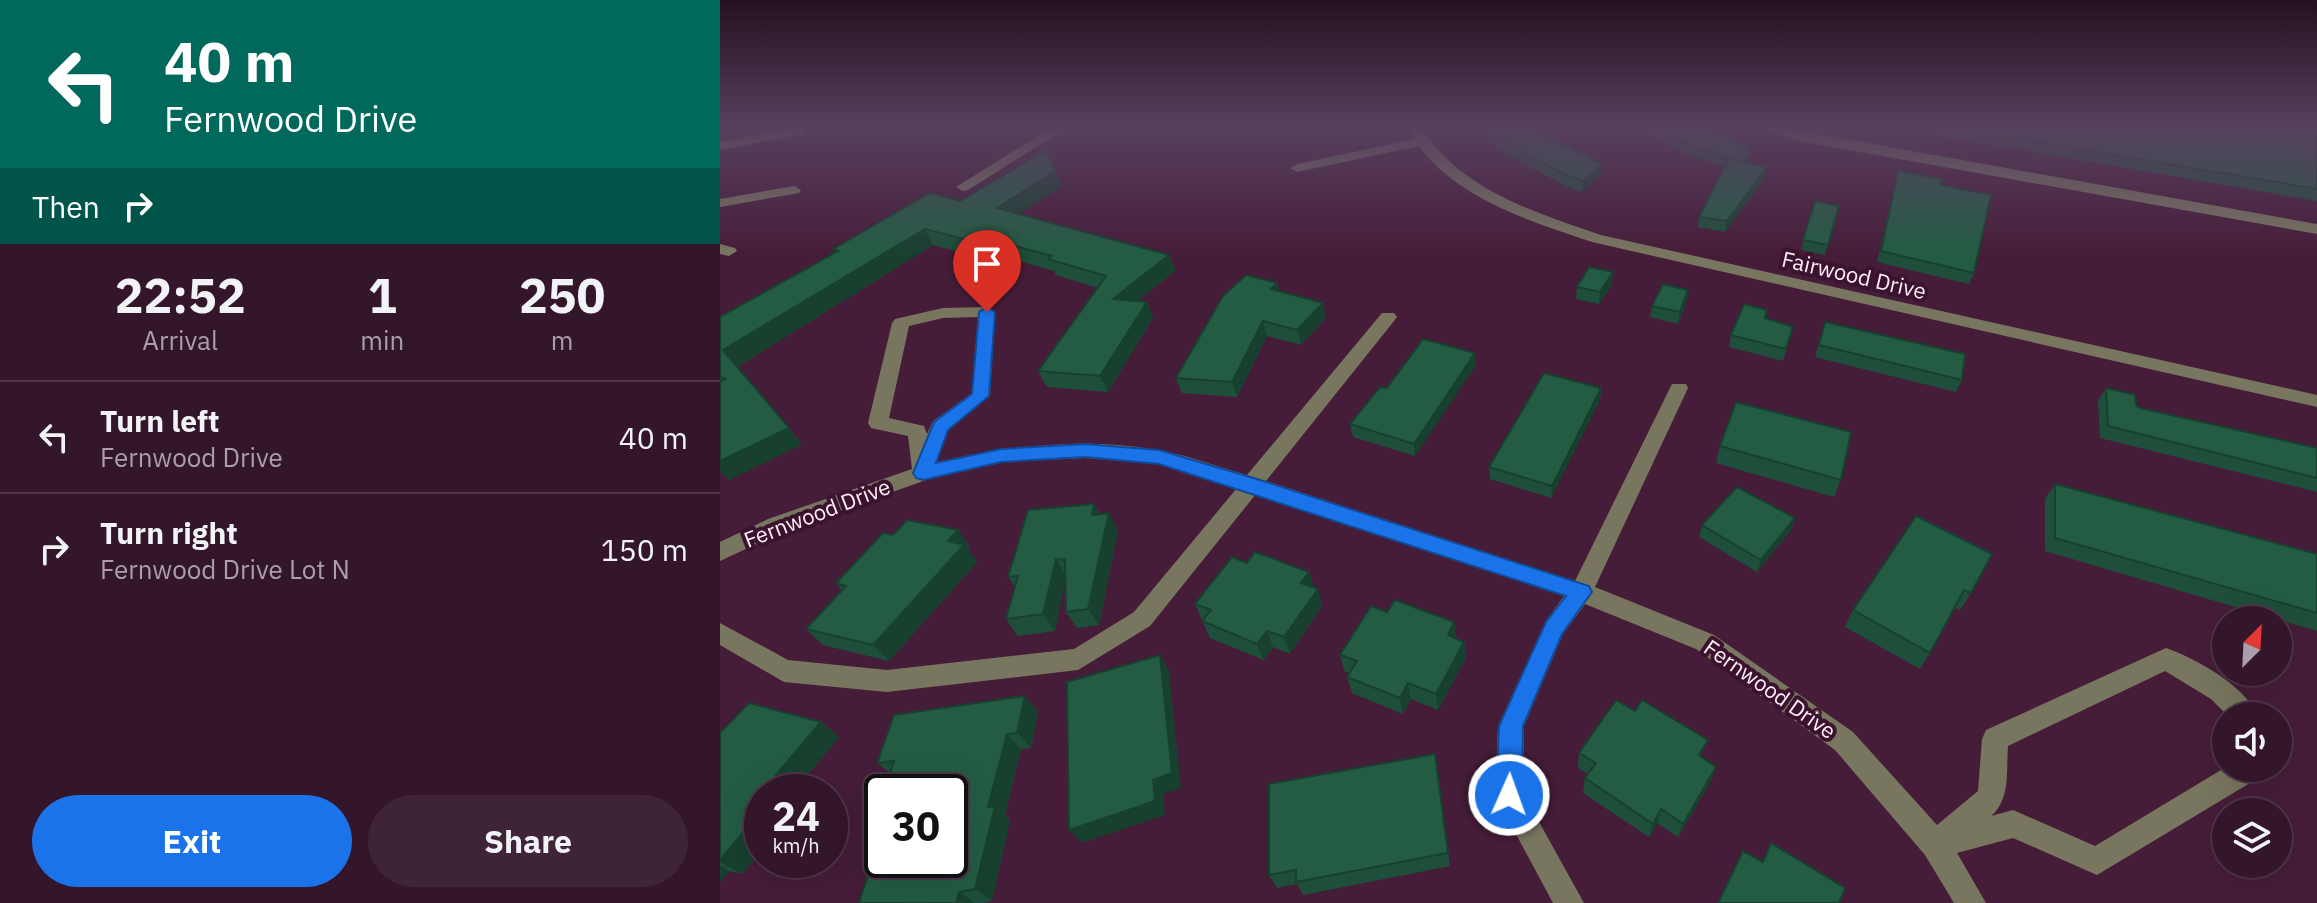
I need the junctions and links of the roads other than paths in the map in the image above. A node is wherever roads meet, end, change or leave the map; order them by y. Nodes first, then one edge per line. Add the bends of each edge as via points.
1 (992, 169) edge
2 (1451, 169) edge
3 (1980, 169) edge
4 (963, 187) dead end
5 (794, 190) dead end
6 (720, 203) edge
7 (2317, 229) edge
8 (1388, 317) dead end
9 (1679, 388) dead end
10 (2317, 401) edge
11 (923, 473) junction
12 (1250, 484) junction
13 (720, 552) edge
14 (1581, 592) junction
15 (720, 633) edge
16 (2231, 702) edge
17 (2227, 782) edge
18 (1935, 845) junction
19 (1569, 903) edge
20 (1971, 903) edge

1 - 4 street
2 - 10 street, Fairwood Drive via 1534,219 1597,239
3 - 7 street
5 - 6 street
8 - 12 street
9 - 14 street
11 - 11 street via 917,431 878,423 901,323 943,313 987,312 981,396 940,426
11 - 12 street, Fernwood Drive via 1001,455 1085,451 1159,457
11 - 13 street, Fernwood Drive via 776,525
12 - 14 street, Fernwood Drive
12 - 15 street via 1142,619 1078,659 887,681 784,671
14 - 18 street, Fernwood Drive via 1705,642 1844,741
14 - 19 street via 1554,628 1511,726 1509,795
16 - 18 street via 2166,659 1995,739 1991,798
17 - 18 street via 2097,861 2013,824
18 - 20 street, Fernwood Drive

